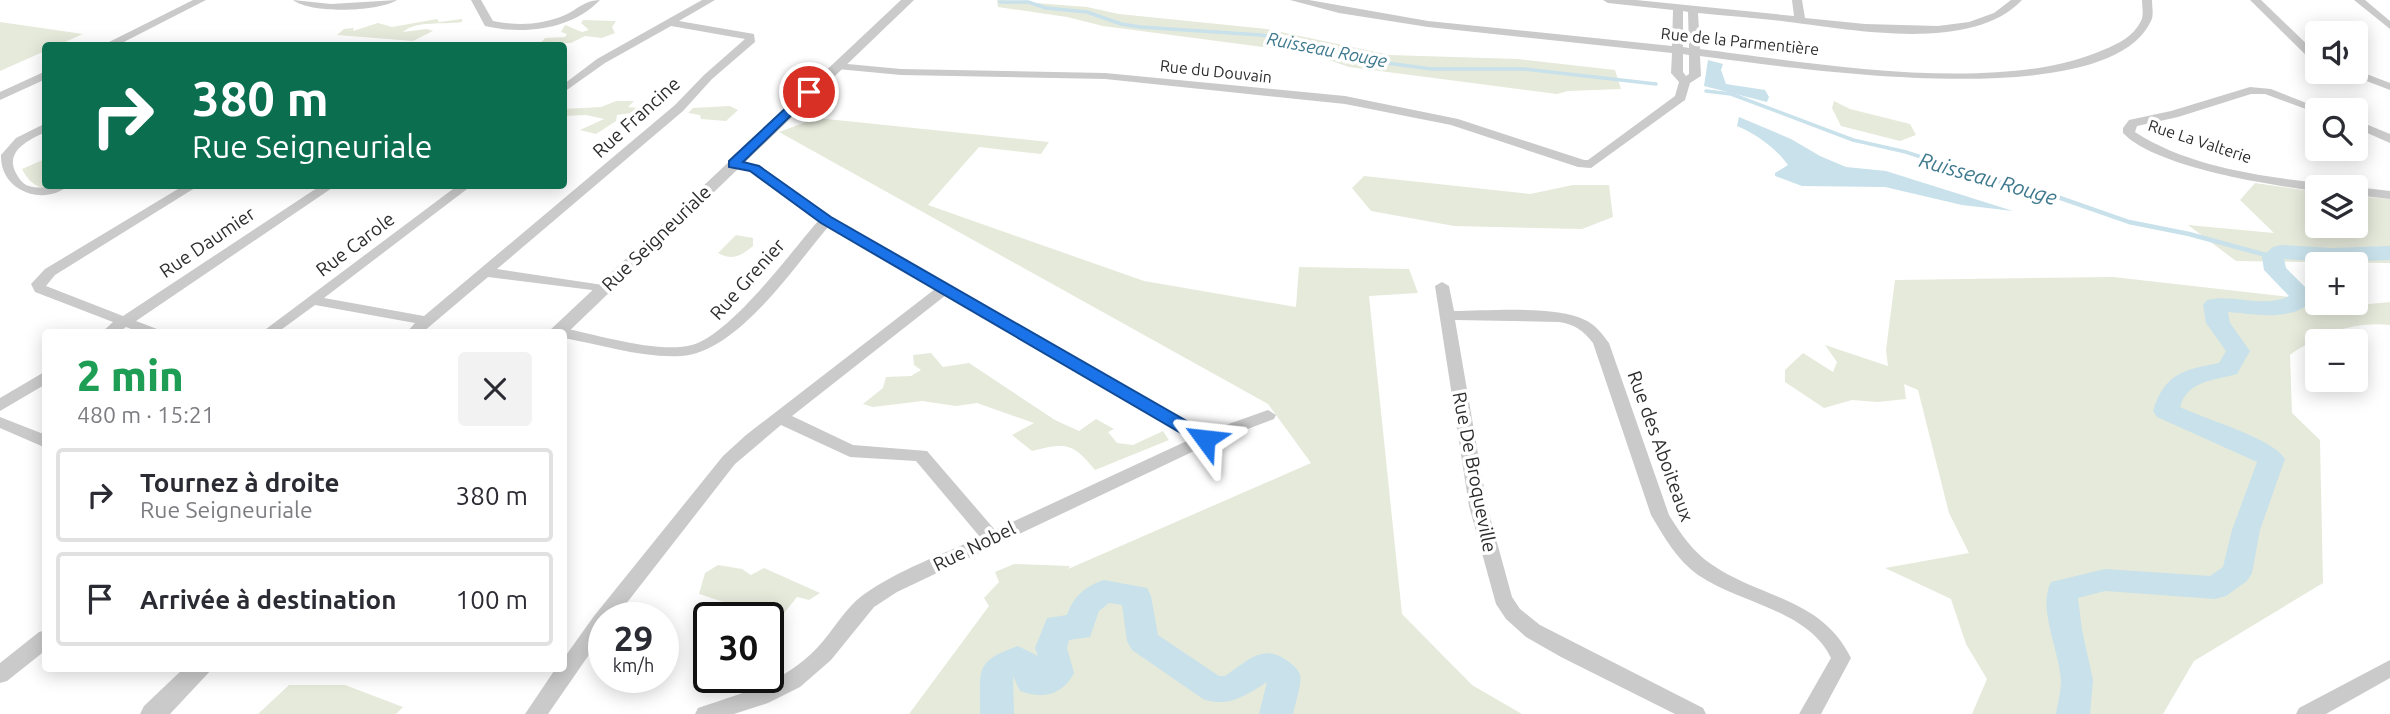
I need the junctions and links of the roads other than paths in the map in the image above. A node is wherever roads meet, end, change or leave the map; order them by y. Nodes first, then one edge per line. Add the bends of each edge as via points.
1 (201, 0) edge
2 (298, 0) edge
3 (392, 0) edge
4 (476, 0) edge
5 (595, 0) edge
6 (710, 0) edge
7 (906, 0) edge
8 (1296, 0) edge
9 (1608, 0) edge
10 (1797, 0) edge
11 (2017, 0) edge
12 (2147, 0) edge
13 (2255, 0) edge
14 (2359, 0) edge
15 (1331, 3) edge
16 (1678, 8) junction
17 (1693, 9) junction
18 (1800, 20) junction
19 (669, 23) junction
20 (2390, 26) edge
21 (114, 42) edge
22 (2305, 48) edge
23 (1678, 50) junction
24 (1696, 52) junction
25 (837, 66) junction
26 (42, 76) edge
27 (2368, 79) edge
28 (1685, 81) junction
29 (567, 87) edge
30 (2390, 87) edge
31 (0, 96) edge
32 (2305, 106) edge
33 (42, 129) edge
34 (2368, 129) edge
35 (2390, 139) edge
36 (733, 164) junction
37 (2305, 185) edge
38 (51, 189) edge
39 (186, 189) edge
40 (324, 189) edge
41 (461, 189) edge
42 (2368, 192) edge
43 (2390, 195) edge
44 (826, 220) junction
45 (485, 272) junction
46 (1442, 286) dead end
47 (946, 288) junction
48 (603, 289) junction
49 (312, 300) junction
50 (1447, 315) junction
51 (428, 321) junction
52 (125, 322) junction
53 (114, 329) edge
54 (144, 329) edge
55 (273, 329) edge
56 (418, 329) edge
57 (563, 329) edge
58 (567, 333) edge
59 (42, 379) edge
60 (0, 406) edge
61 (1268, 415) dead end
62 (781, 418) junction
63 (0, 422) edge
64 (1205, 439) junction
65 (42, 440) edge
66 (991, 538) junction
67 (42, 641) edge
68 (2390, 668) edge
69 (567, 670) edge
70 (197, 672) edge
71 (565, 672) edge
72 (0, 675) edge
73 (153, 714) edge
74 (536, 714) edge
75 (706, 714) edge
76 (1695, 714) edge
77 (1810, 714) edge
78 (2307, 714) edge

1 - 21 street
2 - 3 street via 353,6
4 - 5 street via 489,24 530,28 565,19
6 - 19 street
7 - 25 street, Rue Seigneuriale
8 - 15 street, Rue de la Parmentière
9 - 16 street
10 - 18 street
11 - 18 street via 1991,18 1944,28 1875,28
12 - 24 street, Rue de la Parmentière via 2146,22 2112,51 2082,63 2013,75 1910,75
13 - 22 street
14 - 20 street
15 - 23 street, Rue de la Parmentière via 1409,21
16 - 17 street
16 - 23 street
17 - 18 street
17 - 24 street
19 - 29 street via 601,61
19 - 45 street, Rue Francine via 736,32 751,40 679,108
23 - 24 street, Rue de la Parmentière
23 - 28 street via 1677,74
24 - 28 street via 1695,76
25 - 28 street, Rue du Douvain via 901,72 1105,76 1345,100 1454,122 1583,164 1591,164 1681,99
25 - 36 street, Rue Seigneuriale
26 - 31 street
27 - 30 street
32 - 37 street, Rue La Valterie via 2257,89 2133,123 2129,132 2144,143 2217,168
33 - 38 street via 14,145 6,166 14,184 27,191
34 - 35 street
36 - 44 street via 754,168
36 - 48 street, Rue Seigneuriale
39 - 52 street via 50,272 38,284 40,289
40 - 52 street, Rue Daumier
41 - 49 street, Rue Carole
42 - 43 street
44 - 47 street
44 - 58 street, Rue Grenier via 727,332 697,349 661,351
45 - 48 street
45 - 51 street, Rue Francine
46 - 50 street, Rue De Broqueville
47 - 62 street
47 - 64 street
48 - 57 street, Rue Seigneuriale
49 - 51 street
49 - 55 street, Rue Carole
50 - 76 street, Rue De Broqueville via 1478,506 1503,599 1533,631
50 - 77 street, Rue des Aboiteaux via 1559,317 1576,320 1595,334 1660,514 1673,538 1706,571 1807,621 1837,644 1841,658
51 - 56 street, Rue Francine
52 - 53 street, Rue Daumier
52 - 54 street
59 - 60 street
61 - 64 street, Rue Nobel
62 - 66 street via 850,451 921,454
62 - 69 street via 729,460
63 - 65 street
64 - 66 street, Rue Nobel
66 - 75 street, Rue Nobel via 867,603 824,654 793,681 761,697
67 - 72 street
68 - 78 street
70 - 73 street
71 - 74 street

